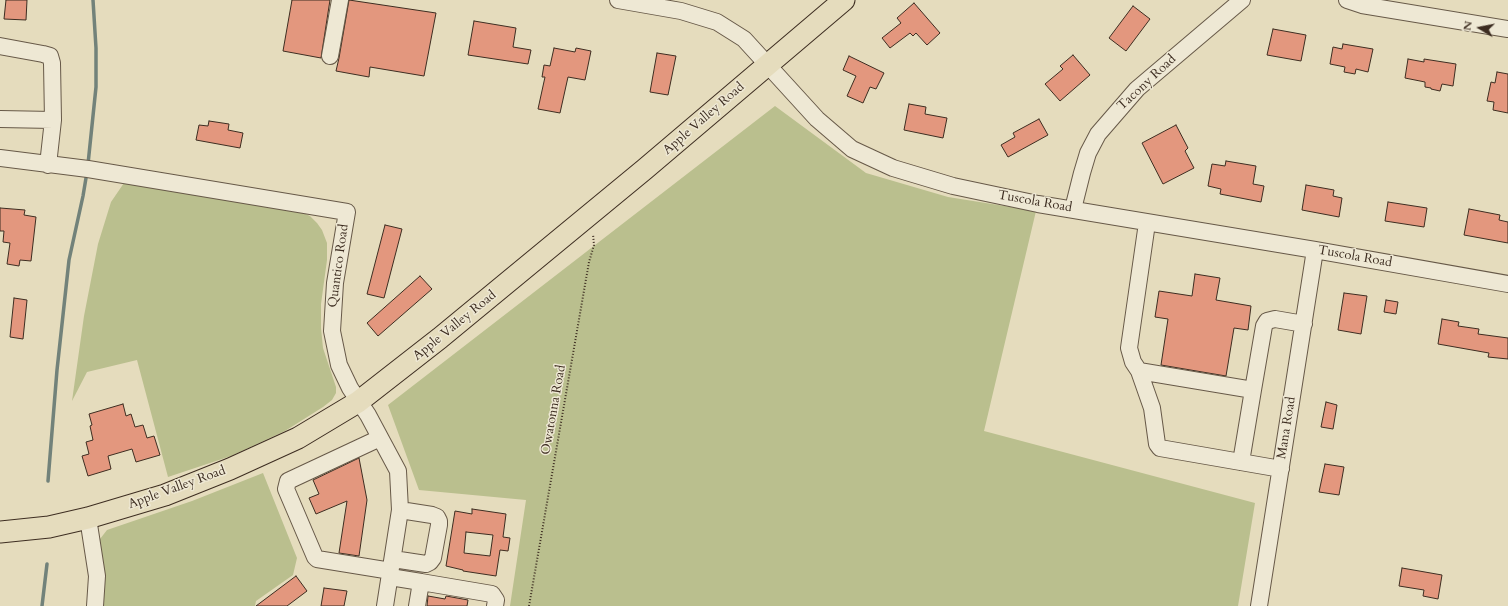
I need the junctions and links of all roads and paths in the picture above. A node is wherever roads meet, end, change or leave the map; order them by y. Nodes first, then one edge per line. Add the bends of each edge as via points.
1 (340, 0) edge
2 (618, 0) edge
3 (844, 0) edge
4 (1242, 0) edge
5 (1347, 0) edge
6 (1508, 29) edge
7 (0, 46) edge
8 (330, 56) dead end
9 (768, 64) junction
10 (0, 119) edge
11 (53, 120) junction
12 (0, 158) edge
13 (48, 165) junction
14 (1074, 209) junction
15 (585, 219) junction
16 (1147, 223) junction
17 (1315, 250) junction
18 (1508, 284) edge
19 (1304, 324) junction
20 (1139, 371) junction
21 (1253, 390) junction
22 (358, 402) junction
23 (380, 438) junction
24 (1241, 462) junction
25 (1281, 469) junction
26 (400, 510) junction
27 (88, 518) junction
28 (0, 532) edge
29 (391, 569) junction
30 (421, 582) junction
31 (95, 606) edge
32 (385, 606) edge
33 (417, 606) edge
34 (495, 606) edge
35 (529, 606) edge
36 (1259, 606) edge

1 - 8 street
2 - 9 street, Tuscola Road via 681,11 717,22 744,39
3 - 9 main road, Apple Valley Road
4 - 14 street, Tacony Road via 1137,89 1098,134 1088,153
5 - 6 street via 1362,5
7 - 11 street via 50,56
9 - 14 street, Tuscola Road via 817,119 852,149 893,168 953,186
9 - 15 main road, Apple Valley Road
10 - 11 street
11 - 13 street
12 - 13 street, Quantico Road
13 - 22 street, Quantico Road via 88,169 347,212 335,283 332,331 339,365
14 - 16 street, Tuscola Road
15 - 22 main road, Apple Valley Road
15 - 35 path, Owatonna Road via 594,236 594,245
16 - 17 street, Tuscola Road
16 - 20 street via 1129,348
17 - 18 street, Tuscola Road
17 - 19 street, Mana Road
19 - 21 street via 1275,319 1266,321
19 - 25 street, Mana Road
20 - 21 street
20 - 24 street via 1152,408 1157,444 1160,448
21 - 24 street
22 - 23 street, Quantico Road
22 - 27 main road, Apple Valley Road via 298,438 230,469 166,495
23 - 26 street, Quantico Road via 398,471
23 - 29 street via 288,481 286,489 317,559
24 - 25 street
25 - 36 street, Mana Road
26 - 29 street, Quantico Road
26 - 29 street via 432,515 439,521 439,525 430,562
27 - 28 main road, Apple Valley Road via 49,527
27 - 31 street via 96,576
29 - 30 street
29 - 32 street, Quantico Road
30 - 33 street
30 - 34 street via 492,594 496,600

